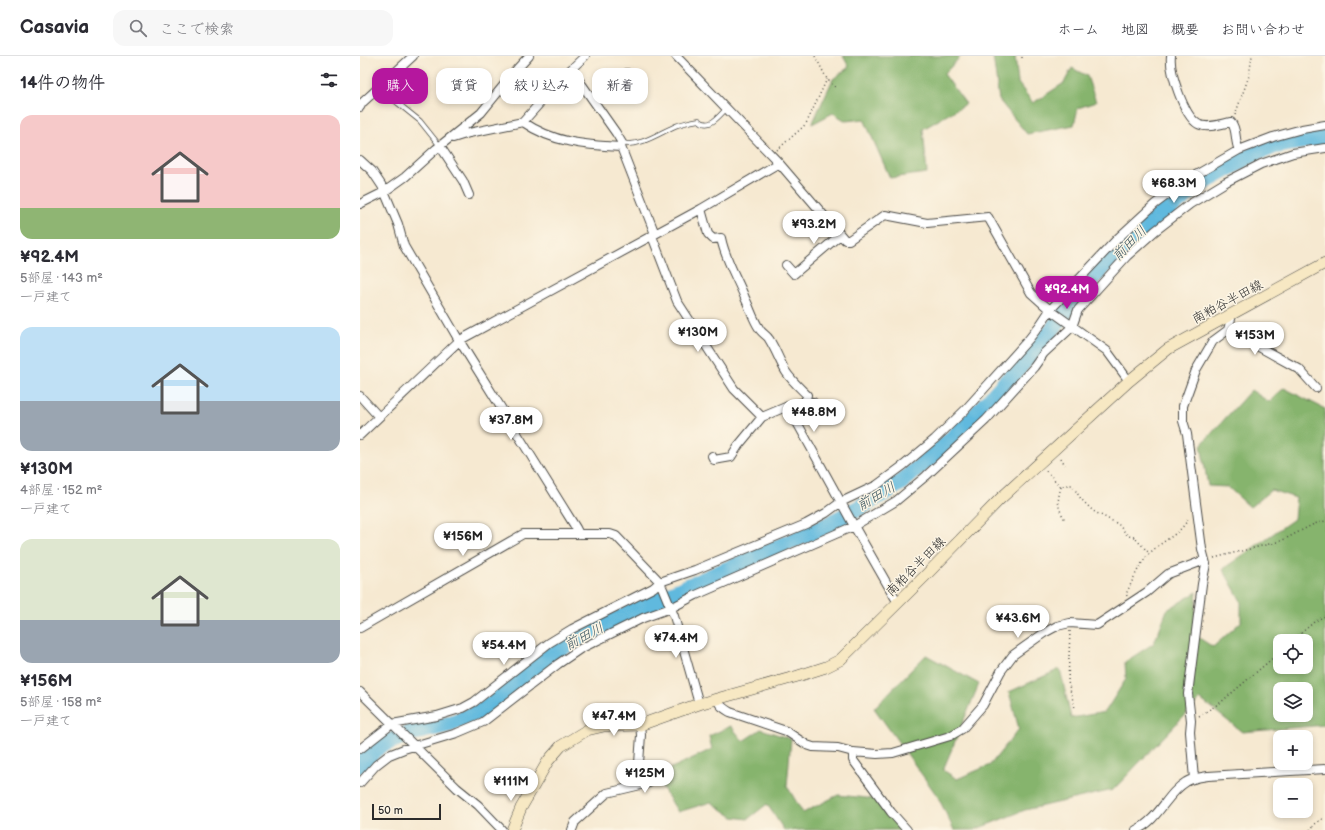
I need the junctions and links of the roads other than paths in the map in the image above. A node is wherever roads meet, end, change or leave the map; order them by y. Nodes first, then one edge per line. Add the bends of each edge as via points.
1 (413, 56) edge
2 (529, 56) edge
3 (585, 56) edge
4 (676, 56) edge
5 (1171, 56) edge
6 (400, 68) edge
7 (572, 68) edge
8 (584, 88) edge
9 (372, 94) edge
10 (592, 99) edge
11 (399, 104) edge
12 (539, 104) edge
13 (596, 104) edge
14 (360, 107) edge
15 (726, 109) junction
16 (523, 122) junction
17 (1325, 125) edge
18 (447, 140) junction
19 (621, 145) junction
20 (440, 146) junction
21 (1325, 148) edge
22 (1239, 150) junction
23 (360, 160) edge
24 (779, 163) junction
25 (384, 192) junction
26 (469, 195) dead end
27 (360, 204) edge
28 (701, 209) junction
29 (654, 235) junction
30 (840, 235) junction
31 (1325, 263) edge
32 (786, 264) dead end
33 (1050, 310) junction
34 (1232, 315) junction
35 (1072, 327) junction
36 (1228, 330) junction
37 (460, 340) junction
38 (1129, 381) junction
39 (1316, 388) dead end
40 (360, 396) edge
41 (788, 406) junction
42 (379, 417) junction
43 (762, 417) junction
44 (360, 435) edge
45 (712, 456) dead end
46 (842, 505) junction
47 (853, 524) junction
48 (579, 534) junction
49 (1205, 560) junction
50 (660, 584) junction
51 (898, 603) junction
52 (671, 608) junction
53 (360, 628) edge
54 (360, 692) edge
55 (718, 700) junction
56 (699, 704) junction
57 (640, 725) junction
58 (394, 726) junction
59 (414, 745) junction
60 (360, 749) edge
61 (853, 752) junction
62 (1325, 769) edge
63 (1194, 779) junction
64 (360, 783) edge
65 (502, 830) edge
66 (512, 830) edge
67 (572, 830) edge
68 (907, 830) edge
69 (1138, 830) edge

1 - 6 street
2 - 18 street via 481,113
3 - 7 street
4 - 15 street
5 - 22 street via 1170,64 1176,86 1193,120 1206,126 1232,122
8 - 10 street
9 - 14 street
11 - 20 lane via 420,121
12 - 16 street
13 - 19 street via 616,133
15 - 19 lane via 712,123 706,125 699,120 690,122 652,138
15 - 24 street
16 - 18 street
16 - 19 street via 559,140 585,145
17 - 22 street via 1273,137
18 - 20 street
19 - 29 street
20 - 25 street
20 - 26 street
21 - 35 street via 1293,153 1261,164 1190,204 1128,256 1078,310
22 - 33 street via 1187,180 1155,204 1118,238
23 - 25 street via 372,171
24 - 28 street
24 - 30 street
25 - 27 street
25 - 37 street via 398,224 404,246
28 - 29 street
28 - 41 street via 708,234 713,239 721,238 723,249 759,330 768,338 792,380 807,395 809,402
29 - 37 street
29 - 43 street via 677,301 734,390
30 - 32 street via 794,274
30 - 33 street via 849,240 885,215 927,223 988,217 1031,293
31 - 34 main road, 南粕谷半田線
33 - 35 street
33 - 46 street via 1030,339 935,439 877,485
34 - 36 street
34 - 38 main road, 南粕谷半田線 via 1168,350
35 - 38 street via 1107,351
35 - 47 street via 1044,353 986,420 926,476 896,501
36 - 39 street via 1298,369
36 - 49 street via 1213,341 1199,364 1183,406 1183,421
37 - 42 street
37 - 48 street
38 - 51 main road, 南粕谷半田線 via 1000,499
40 - 42 street
41 - 43 street
41 - 46 street
42 - 44 street
43 - 45 street via 731,457 714,460
46 - 47 street
46 - 50 street via 799,527
47 - 51 street
47 - 52 street
48 - 50 street via 616,536
48 - 53 street via 522,534
49 - 61 street via 1168,574 1098,625 1070,623 1044,633 1013,655 1001,671 983,705 962,728 950,736 893,753
49 - 63 street via 1188,694
50 - 52 street
50 - 58 street via 549,643 463,708
51 - 55 main road, 南粕谷半田線 via 840,660 826,667
52 - 56 street
52 - 59 street via 643,618 580,648 483,722 457,733
54 - 58 street
55 - 56 main road, 南粕谷半田線
55 - 61 street via 723,708 730,712 786,730 807,745
56 - 57 main road, 南粕谷半田線
57 - 66 main road, 南粕谷半田線 via 604,726 587,730 561,746 548,761 521,808
57 - 67 street via 638,763 650,783 607,793 575,822
58 - 59 street
58 - 60 street
59 - 64 street via 389,755
59 - 65 street
61 - 68 street via 853,760
62 - 63 street
63 - 69 street via 1176,790 1150,822

